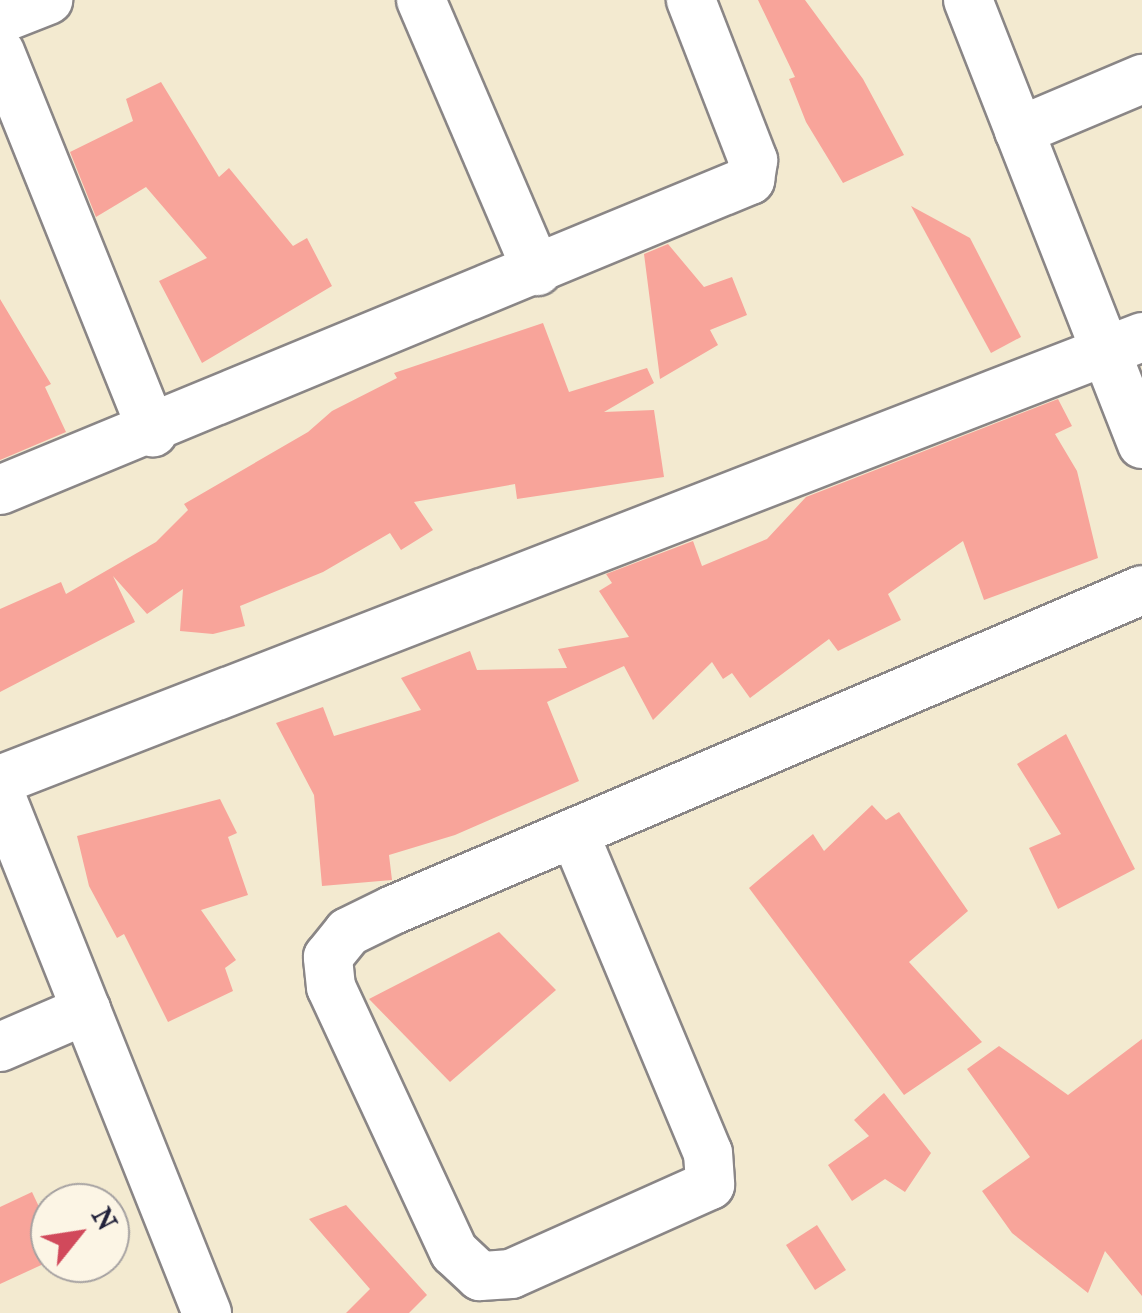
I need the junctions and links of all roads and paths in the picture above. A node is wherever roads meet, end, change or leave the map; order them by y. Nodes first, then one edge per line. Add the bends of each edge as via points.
1 (48, 0) edge
2 (421, 0) edge
3 (691, 0) edge
4 (968, 0) edge
5 (0, 20) edge
6 (0, 52) edge
7 (1142, 79) edge
8 (1018, 132) junction
9 (537, 271) junction
10 (1124, 344) edge
11 (153, 432) junction
12 (1142, 444) edge
13 (0, 490) edge
14 (1142, 590) edge
15 (0, 780) edge
16 (0, 794) edge
17 (574, 833) junction
18 (86, 1010) junction
19 (0, 1046) edge
20 (207, 1313) edge

1 - 5 street
2 - 9 street
3 - 9 street via 755,172 735,187
4 - 8 street
6 - 11 street
7 - 8 street
8 - 10 street
9 - 11 street
10 - 12 street
10 - 15 street
11 - 13 street
14 - 17 street
16 - 18 street
17 - 17 street via 348,932 328,957 331,987 454,1252 480,1276 511,1274 710,1185 708,1153
18 - 19 street
18 - 20 street

